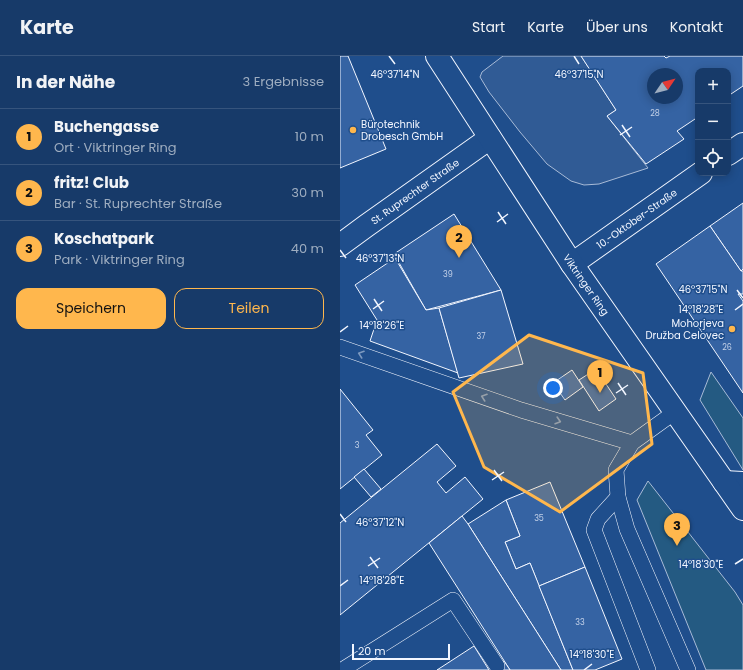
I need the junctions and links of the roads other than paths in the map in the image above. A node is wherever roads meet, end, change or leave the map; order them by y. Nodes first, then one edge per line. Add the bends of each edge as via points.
1 (437, 56) edge
2 (490, 138) junction
3 (743, 144) edge
4 (731, 152) edge
5 (697, 176) edge
6 (340, 245) edge
7 (572, 264) junction
8 (340, 347) edge
9 (675, 412) junction
10 (632, 443) junction
11 (733, 482) edge
12 (618, 497) junction
13 (743, 509) edge
14 (497, 666) dead end
15 (342, 670) edge
16 (648, 670) edge
17 (688, 670) edge

1 - 2 main road, Viktringer Ring
2 - 6 main road, St. Ruprechter Straße
2 - 7 main road, Viktringer Ring
3 - 4 main road
5 - 7 main road, 10.-Oktober-Straße
7 - 9 main road, Viktringer Ring
8 - 10 lane via 521,410
9 - 10 lane
9 - 11 main road, Viktringer Ring
10 - 12 lane via 616,470
11 - 13 main road, Viktringer Ring
12 - 16 lane via 598,519 594,530
12 - 17 lane via 627,529
14 - 15 lane via 453,600

